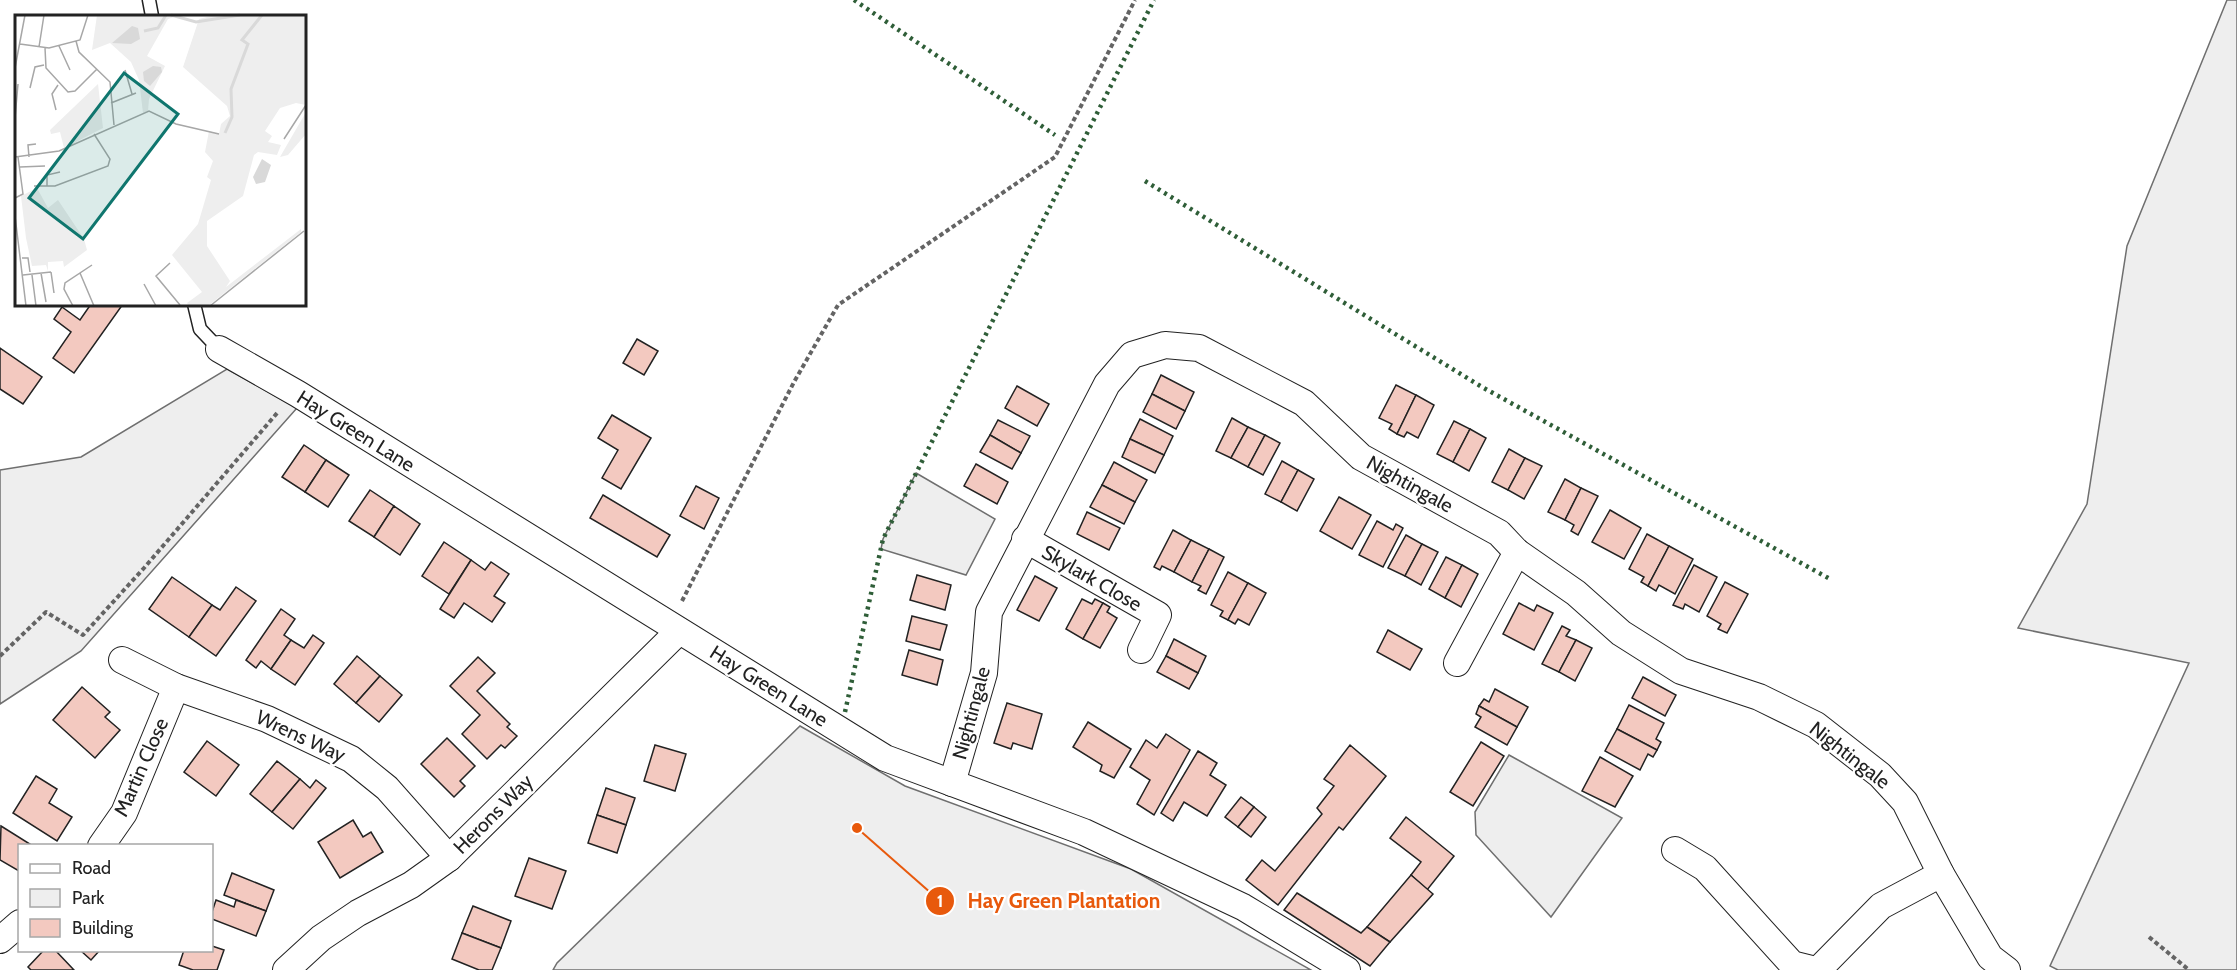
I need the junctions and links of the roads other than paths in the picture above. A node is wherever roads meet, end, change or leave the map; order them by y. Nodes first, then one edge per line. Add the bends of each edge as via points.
1 (149, 0) edge
2 (152, 15) edge
3 (194, 306) edge
4 (219, 349) joint
5 (1025, 539) junction
6 (1517, 552) junction
7 (672, 626) junction
8 (1141, 650) dead end
9 (122, 660) dead end
10 (1456, 663) dead end
11 (176, 687) junction
12 (952, 783) junction
13 (102, 844) edge
14 (1675, 850) dead end
15 (449, 858) junction
16 (1941, 874) junction
17 (18, 925) edge
18 (0, 940) edge
19 (286, 970) edge
20 (1347, 970) edge
21 (1817, 970) edge
22 (2007, 970) edge

1 - 2 lane
3 - 4 lane via 200,328
4 - 7 street, Hay Green Lane
5 - 6 street, Nightingale via 1107,384 1132,355 1165,345 1199,348 1304,403 1361,458 1499,533
5 - 8 street, Skylark Close via 1158,615
5 - 12 street, Nightingale via 989,612 984,673
6 - 10 street
6 - 16 street, Nightingale via 1576,593 1621,633 1681,671 1759,697 1816,725 1880,775 1905,801
7 - 12 street, Hay Green Lane via 885,758
7 - 15 street, Herons Way
9 - 11 street, Wrens Way
11 - 13 street, Martin Close via 124,813
11 - 15 street, Wrens Way via 267,719 351,759 387,788
12 - 20 street, Hay Green Lane via 1083,832 1243,907
14 - 21 street via 1705,868 1792,964
15 - 19 street, Herons Way via 321,938
16 - 21 street via 1881,906
16 - 22 street, Nightingale via 1990,957
17 - 18 street

